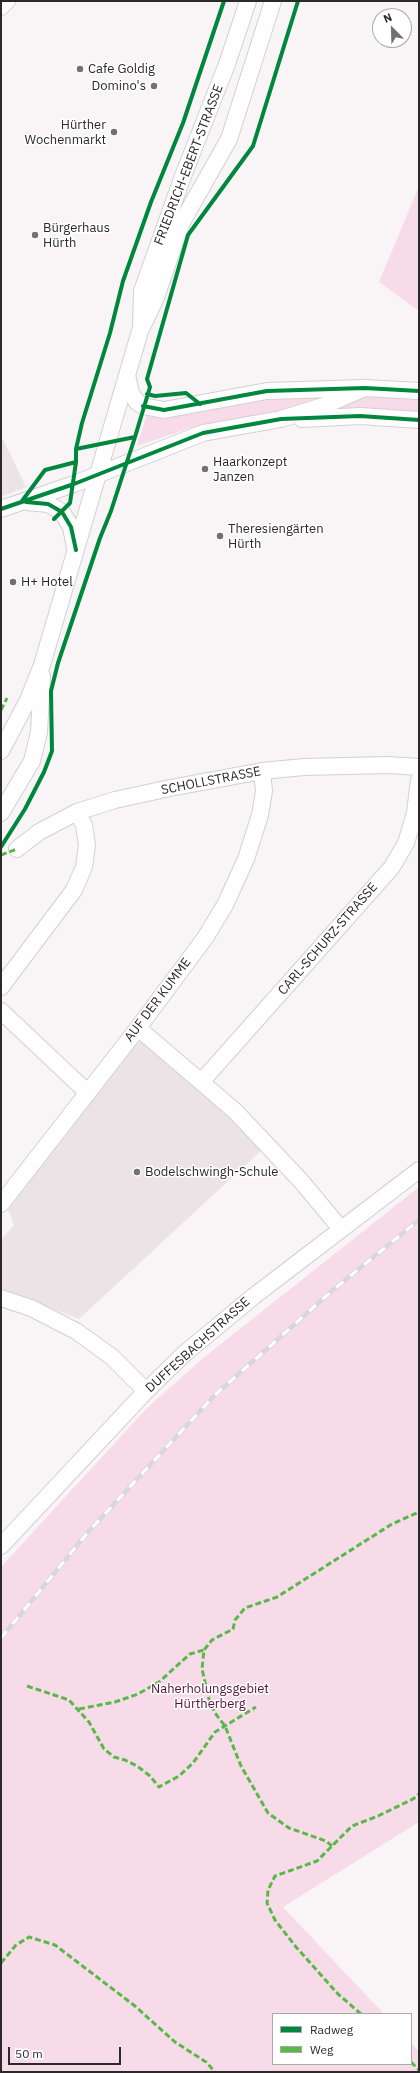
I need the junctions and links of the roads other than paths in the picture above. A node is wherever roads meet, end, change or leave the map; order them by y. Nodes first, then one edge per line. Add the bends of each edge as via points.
1 (7, 1) edge
2 (248, 1) edge
3 (273, 1) edge
4 (1, 7) edge
5 (140, 331) junction
6 (127, 375) junction
7 (365, 388) junction
8 (419, 391) edge
9 (281, 419) junction
10 (419, 420) edge
11 (97, 474) junction
12 (22, 501) junction
13 (1, 509) edge
14 (76, 550) junction
15 (42, 665) junction
16 (1, 751) edge
17 (419, 767) edge
18 (262, 771) junction
19 (419, 780) edge
20 (77, 812) junction
21 (1, 813) edge
22 (17, 848) dead end
23 (1, 987) edge
24 (1, 1011) edge
25 (138, 1028) junction
26 (202, 1081) junction
27 (88, 1093) junction
28 (419, 1170) edge
29 (1, 1204) edge
30 (341, 1229) junction
31 (1, 1298) edge
32 (146, 1391) junction
33 (1, 1546) edge

1 - 4 street
2 - 5 street, FRIEDRICH-EBERT-STRASSE via 142,291
3 - 5 street, FRIEDRICH-EBERT-STRASSE via 229,139 182,222 155,300
5 - 6 street, FRIEDRICH-EBERT-STRASSE
6 - 7 street via 131,393 137,402 143,406 164,410 267,391
6 - 11 street, FRIEDRICH-EBERT-STRASSE
7 - 8 street
7 - 9 street via 323,406
9 - 10 street via 360,416
9 - 11 street via 203,433
11 - 12 street
11 - 14 street, FRIEDRICH-EBERT-STRASSE
12 - 13 street
12 - 14 street via 48,504 62,512 71,527
14 - 15 street, FRIEDRICH-EBERT-STRASSE
15 - 16 street via 28,700
15 - 21 street via 39,732 32,761
17 - 18 street, SCHOLLSTRASSE via 304,767
18 - 20 street, SCHOLLSTRASSE via 115,800
18 - 25 street, AUF DER KUMME via 264,791 260,816 246,859 225,905 205,938
19 - 26 street, CARL-SCHURZ-STRASSE via 415,813 406,843 392,867
20 - 22 street, SCHOLLSTRASSE via 39,832
20 - 23 street via 84,825 87,845 84,867 74,890
24 - 27 street
25 - 26 street
25 - 27 street, AUF DER KUMME
26 - 30 street via 272,1149
27 - 29 street, AUF DER KUMME
28 - 30 street, DUFFESBACHSTRASSE
30 - 32 street, DUFFESBACHSTRASSE via 184,1354
31 - 32 street via 31,1308 76,1331 112,1357
32 - 33 street, DUFFESBACHSTRASSE

